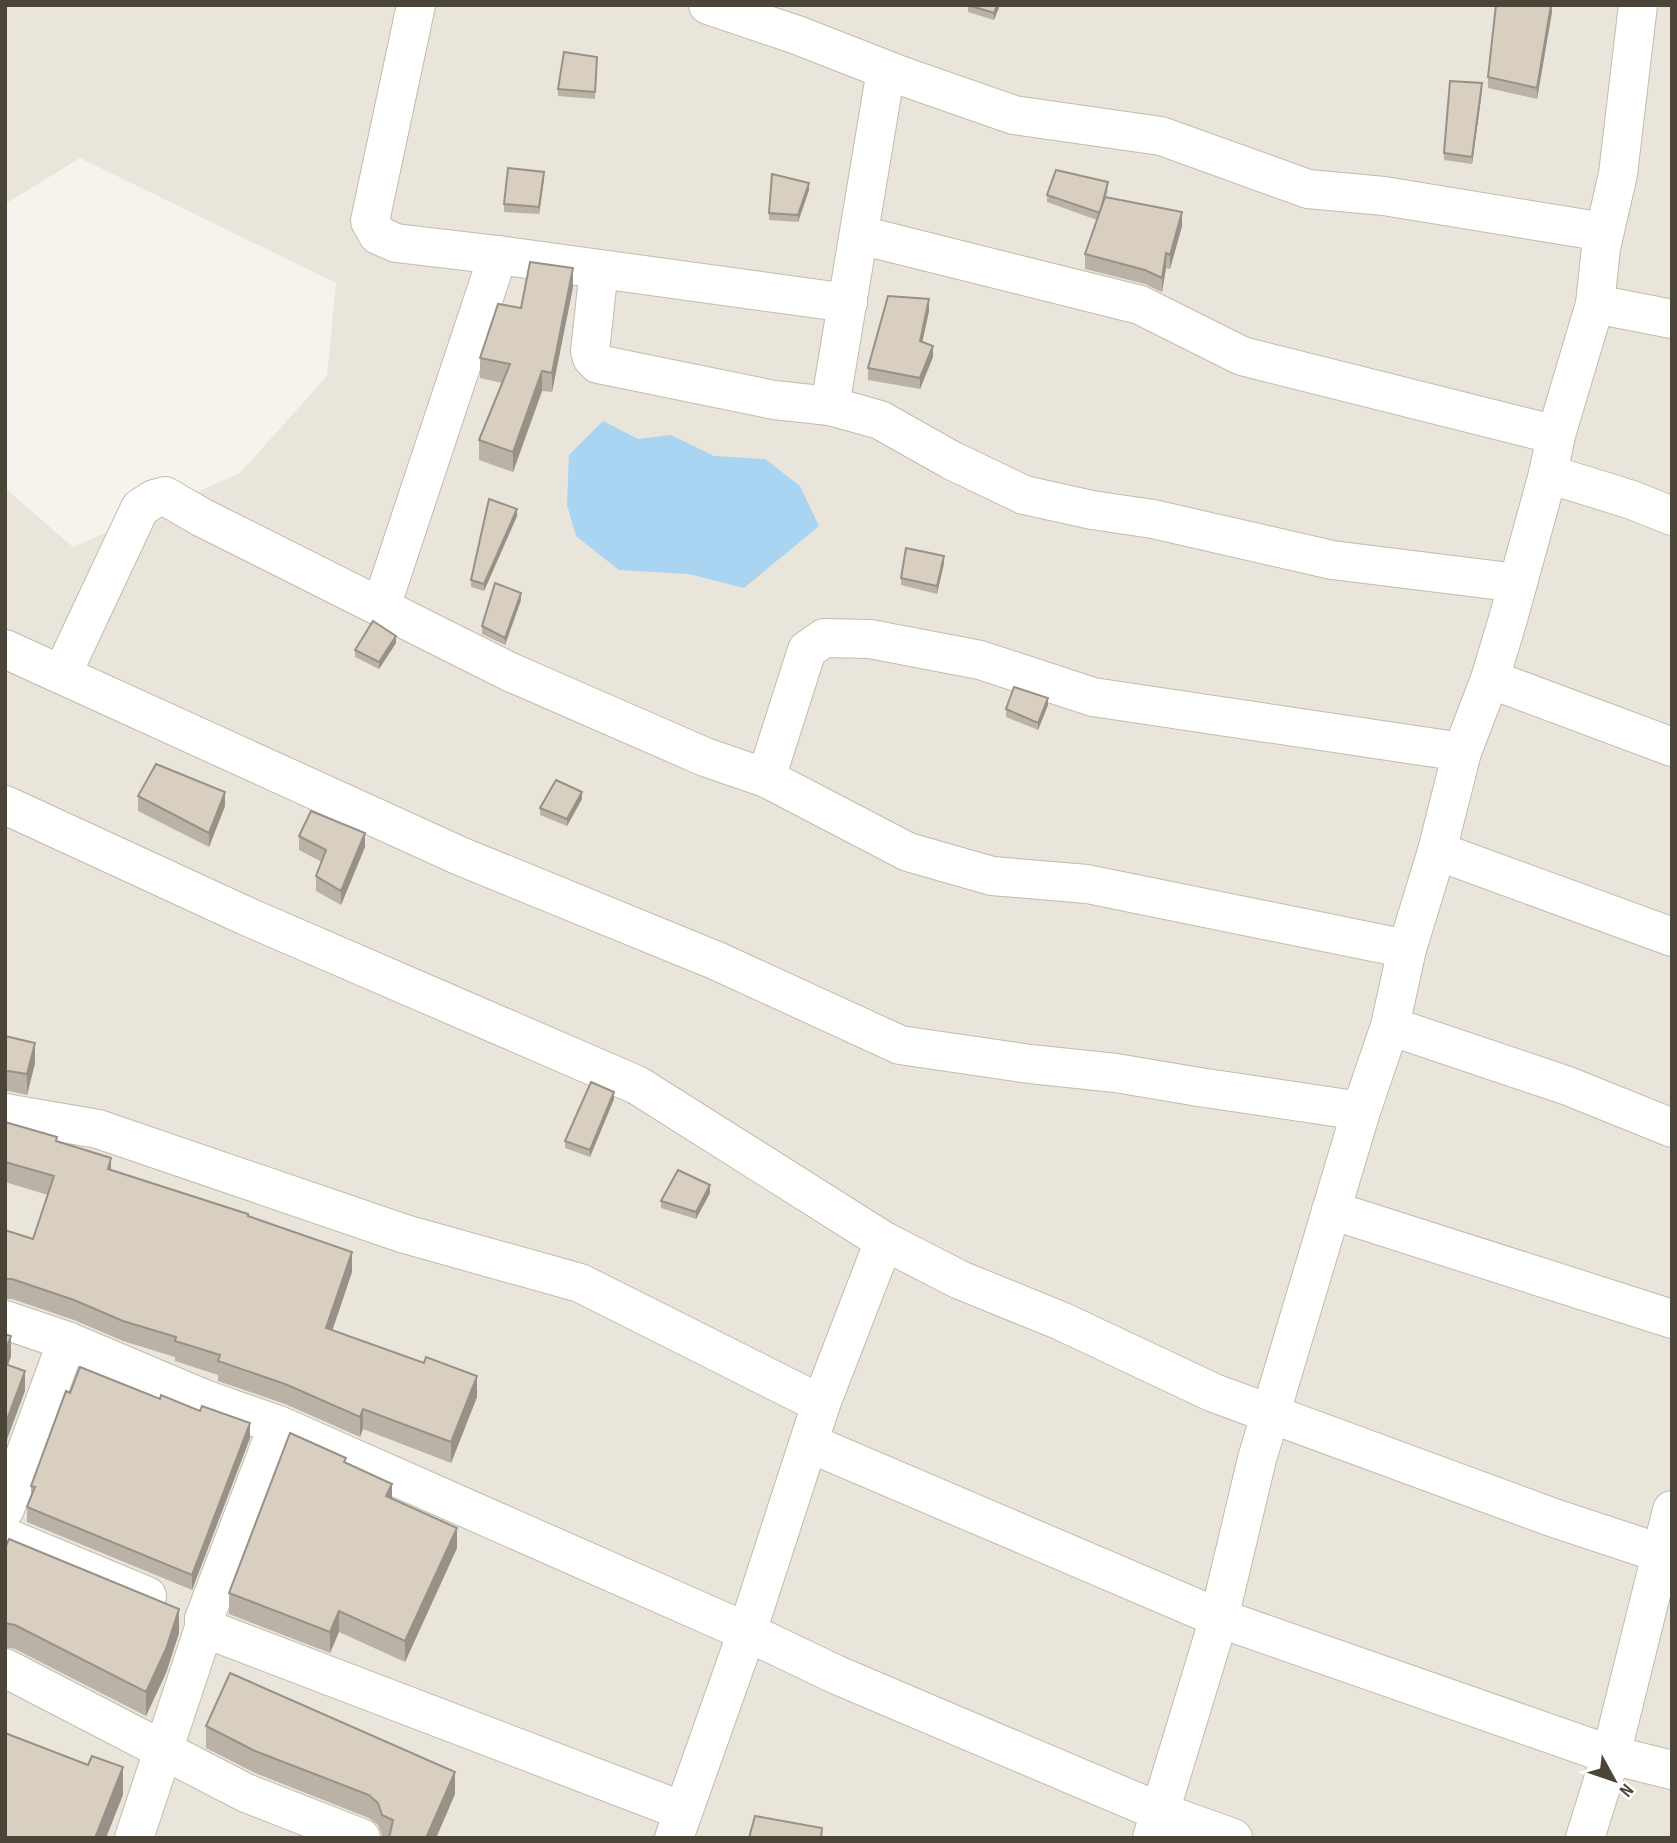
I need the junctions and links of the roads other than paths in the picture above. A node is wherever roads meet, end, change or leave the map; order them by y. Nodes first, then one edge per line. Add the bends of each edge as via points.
1 (416, 5) edge
2 (708, 5) edge
3 (1638, 5) edge
4 (886, 70) junction
5 (1604, 232) junction
6 (860, 235) junction
7 (498, 255) junction
8 (599, 269) junction
9 (848, 303) junction
10 (1595, 304) junction
11 (1672, 319) edge
12 (830, 406) junction
13 (1556, 435) junction
14 (1548, 474) junction
15 (1672, 516) edge
16 (1518, 583) junction
17 (381, 607) junction
18 (5, 649) edge
19 (62, 674) junction
20 (1490, 679) junction
21 (1672, 747) edge
22 (1462, 752) junction
23 (766, 778) junction
24 (5, 805) edge
25 (1437, 851) junction
26 (1672, 937) edge
27 (1407, 949) junction
28 (1390, 1026) junction
29 (1361, 1111) junction
30 (5, 1113) edge
31 (1672, 1128) edge
32 (1331, 1210) junction
33 (884, 1241) junction
34 (1672, 1319) edge
35 (5, 1320) edge
36 (66, 1341) junction
37 (821, 1404) junction
38 (1271, 1413) junction
39 (278, 1425) junction
40 (809, 1443) junction
41 (5, 1508) edge
42 (1672, 1510) edge
43 (5, 1537) edge
44 (1667, 1555) edge
45 (1219, 1618) junction
46 (204, 1623) junction
47 (747, 1632) junction
48 (5, 1668) edge
49 (163, 1750) junction
50 (1611, 1755) junction
51 (1672, 1770) edge
52 (280, 1823) edge
53 (678, 1824) edge
54 (1156, 1825) edge
55 (134, 1838) edge
56 (361, 1838) edge
57 (1233, 1838) edge
58 (1585, 1838) edge

1 - 7 street via 370,221 377,235 396,243
2 - 4 street
3 - 5 street via 1618,174
4 - 5 street via 1014,115 1161,136 1308,189 1384,196
4 - 6 street
5 - 10 street
6 - 9 street
6 - 13 street via 1140,305 1242,356
7 - 8 street
7 - 17 street
8 - 9 street
8 - 12 street via 590,351 598,364 774,400
9 - 12 street
10 - 11 street
10 - 13 street
12 - 16 street via 880,420 1024,495 1332,560
13 - 14 street
14 - 15 street
14 - 16 street
16 - 20 street
17 - 19 street via 165,496 140,508
17 - 23 street via 510,673 705,757
18 - 19 street
19 - 29 street via 460,856 717,961 900,1045
20 - 21 street
20 - 22 street
22 - 23 street via 1093,697 980,660 870,639 824,638 807,650
22 - 25 street
23 - 27 street via 908,852 992,876 1087,884
24 - 33 street via 246,916 637,1084
25 - 26 street
25 - 27 street
27 - 28 street
28 - 29 street
28 - 31 street via 1567,1086
29 - 32 street
30 - 37 street via 98,1129 405,1234 580,1283
32 - 34 street
32 - 38 street
33 - 37 street
33 - 38 street via 960,1280 1061,1321 1214,1393
35 - 36 street
36 - 39 street
36 - 41 street
37 - 40 street
38 - 44 street
38 - 45 street
39 - 46 street
39 - 47 street
40 - 45 street
40 - 47 street
42 - 44 street
43 - 46 street
44 - 50 street
45 - 50 street
45 - 54 street
46 - 49 street
46 - 53 street
47 - 53 street
47 - 54 street
48 - 49 street
49 - 52 street via 246,1793
49 - 55 street
50 - 51 street
50 - 58 street
52 - 56 street
54 - 57 street

